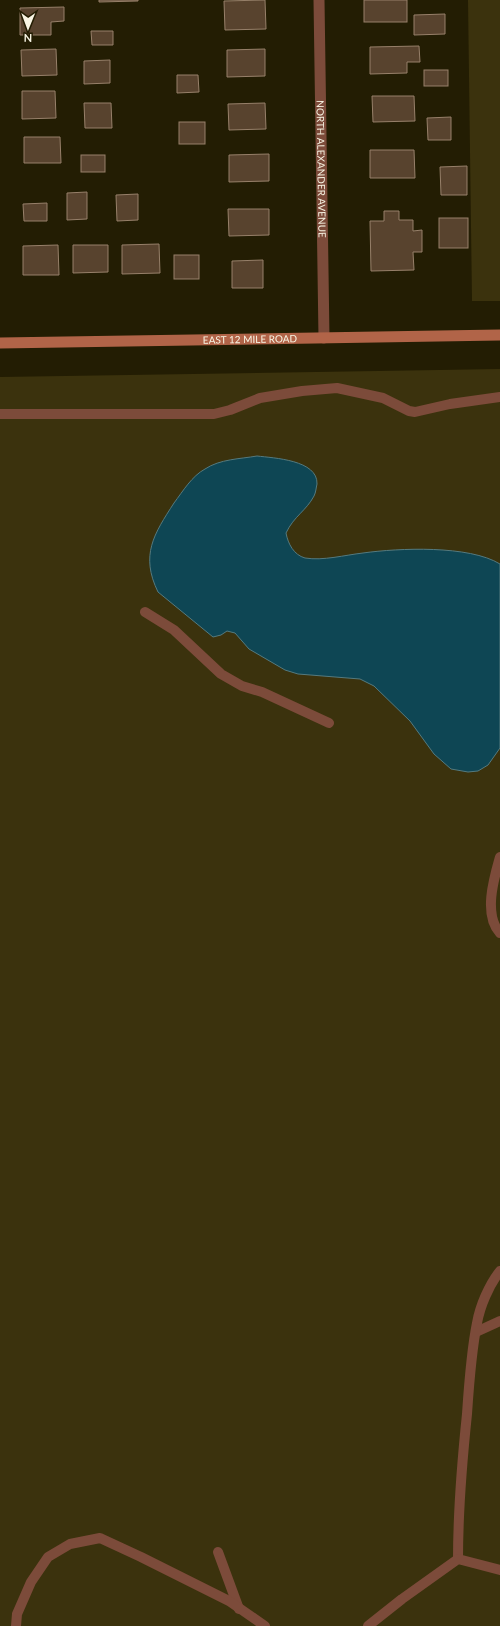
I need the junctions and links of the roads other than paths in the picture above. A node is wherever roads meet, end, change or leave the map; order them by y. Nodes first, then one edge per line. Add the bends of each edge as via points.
1 (319, 0) edge
2 (500, 335) edge
3 (324, 338) junction
4 (0, 343) edge
5 (500, 398) edge
6 (0, 414) edge
7 (145, 612) dead end
8 (329, 723) dead end
9 (500, 857) edge
10 (500, 933) edge
11 (500, 1271) edge
12 (500, 1321) edge
13 (476, 1332) junction
14 (218, 1552) dead end
15 (458, 1559) junction
16 (500, 1570) edge
17 (239, 1608) junction
18 (16, 1626) edge
19 (265, 1626) edge
20 (368, 1626) edge

1 - 3 street, NORTH ALEXANDER AVENUE
2 - 3 main road, EAST 12 MILE ROAD
3 - 4 main road, EAST 12 MILE ROAD
5 - 6 lane via 450,404 415,412 383,398 337,388 260,398 214,414
7 - 8 lane via 174,630 220,674
9 - 10 lane via 492,890 492,914
11 - 13 lane via 487,1294
12 - 13 lane
13 - 15 lane via 470,1374 459,1512
14 - 17 lane
15 - 16 lane
15 - 20 lane
17 - 18 lane via 100,1538 70,1544 48,1557 31,1582
17 - 19 lane

